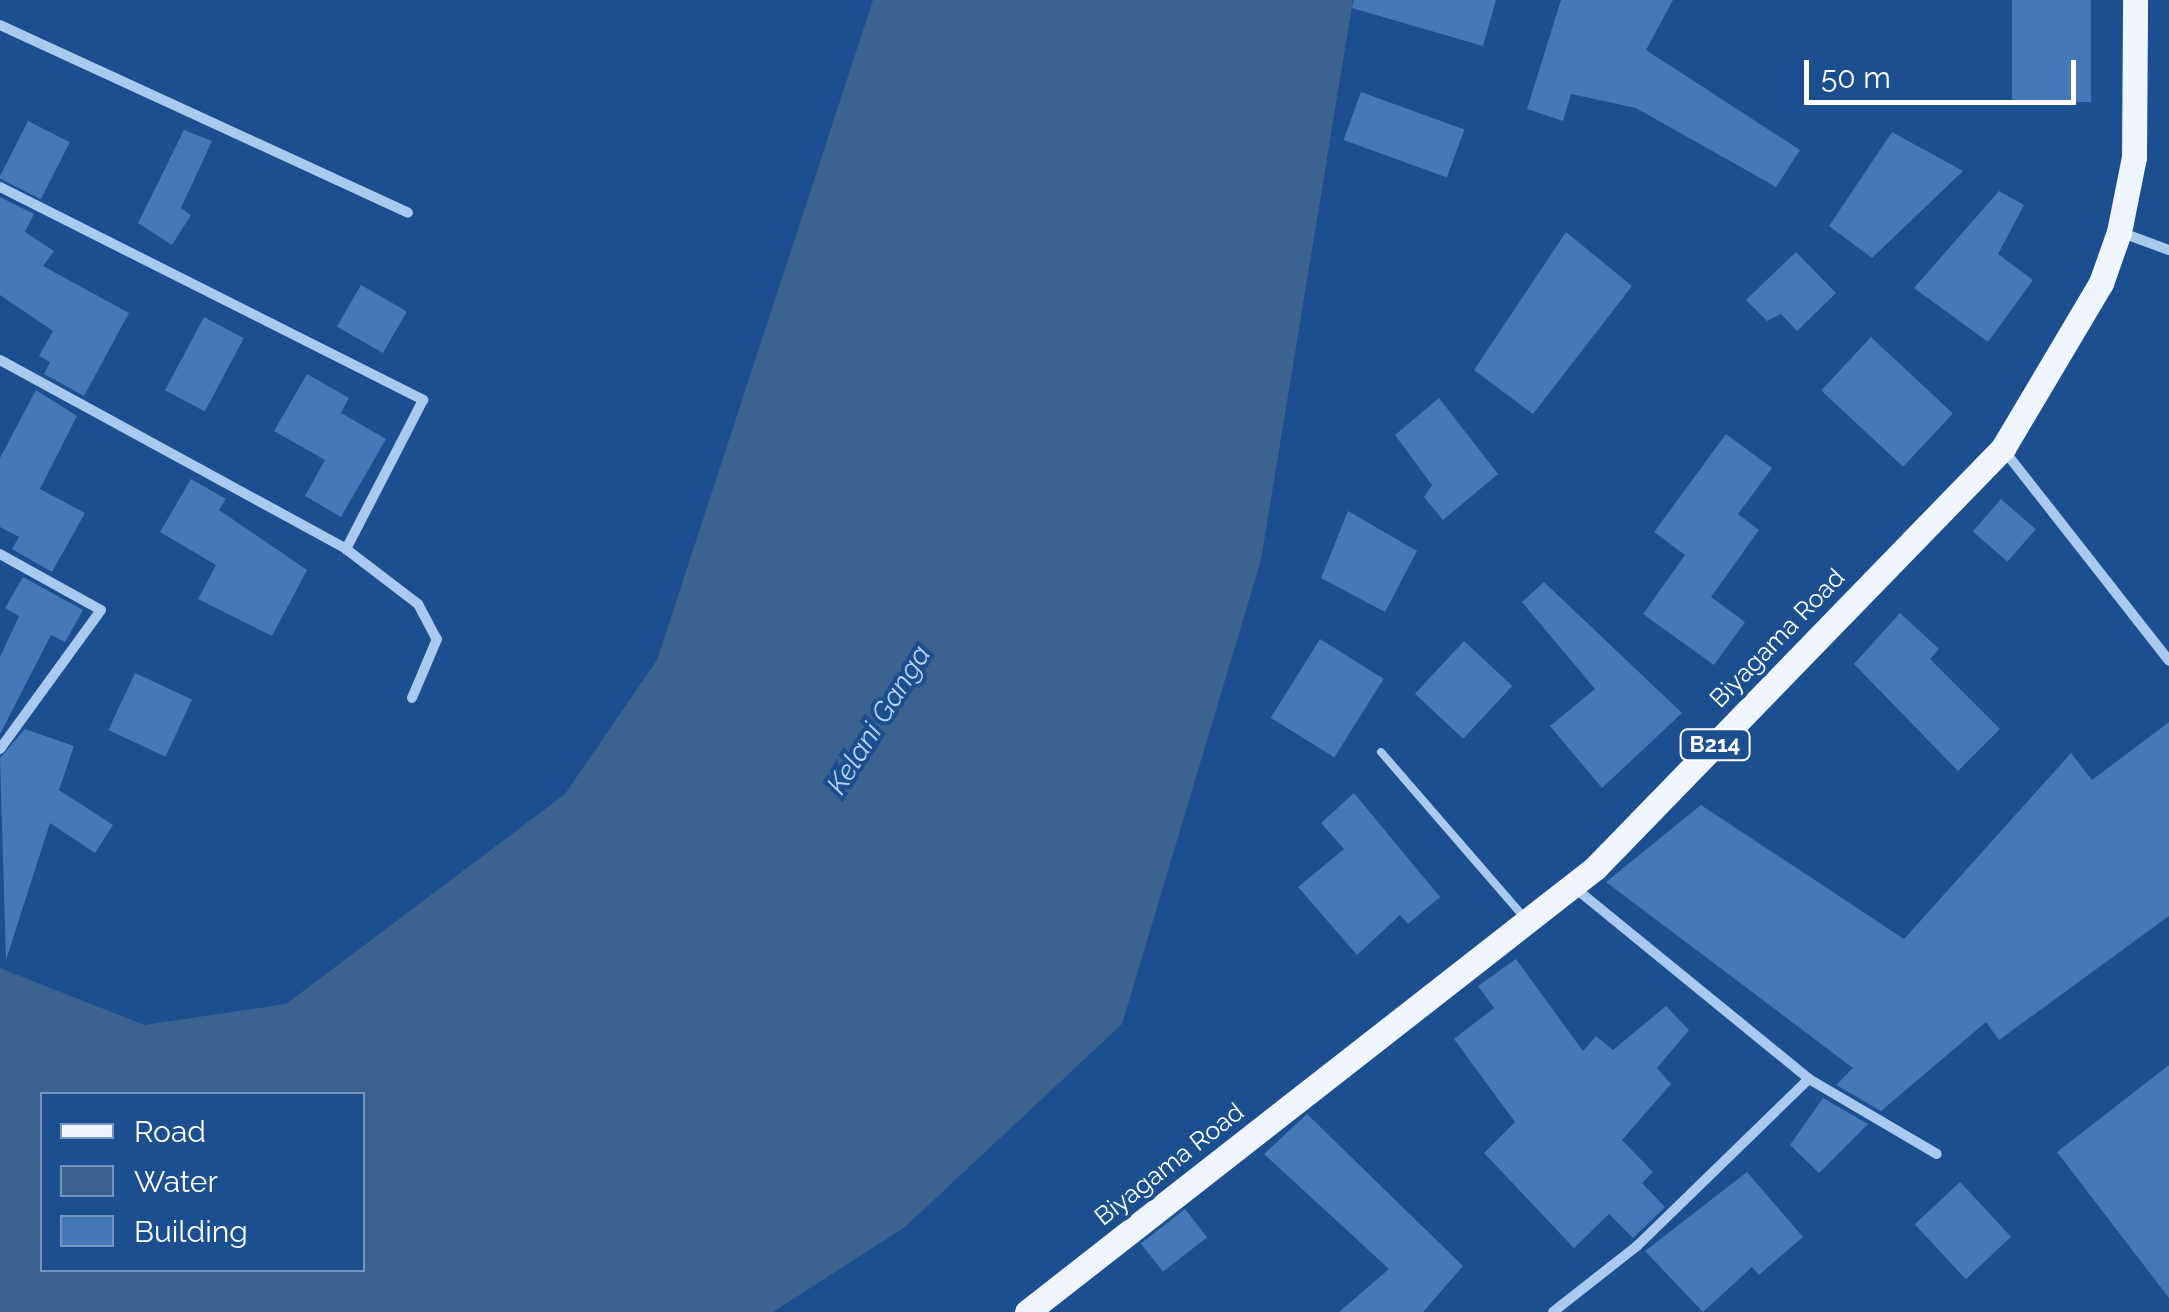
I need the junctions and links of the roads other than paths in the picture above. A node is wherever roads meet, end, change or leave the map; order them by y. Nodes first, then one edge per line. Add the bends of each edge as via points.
1 (2136, 0) edge
2 (0, 25) edge
3 (0, 186) edge
4 (408, 213) dead end
5 (2119, 232) junction
6 (2169, 250) edge
7 (0, 360) edge
8 (2003, 448) junction
9 (346, 549) junction
10 (0, 554) edge
11 (2169, 661) edge
12 (412, 698) dead end
13 (0, 749) edge
14 (1380, 752) dead end
15 (1570, 884) junction
16 (1529, 924) junction
17 (1810, 1079) junction
18 (1937, 1154) dead end
19 (1027, 1312) edge
20 (1553, 1312) edge

1 - 5 main road, Biyagama Road / B214 via 2134,157
2 - 4 street
3 - 9 street via 424,400
5 - 6 street
5 - 8 main road, Biyagama Road / B214 via 2102,283
7 - 9 street
8 - 11 street
8 - 15 main road, Biyagama Road / B214
9 - 12 street via 418,604 437,638
10 - 13 street via 101,610
14 - 16 lane
15 - 16 main road, Biyagama Road / B214
15 - 17 street
16 - 19 main road, Biyagama Road / B214
17 - 18 street
17 - 20 street via 1637,1246

